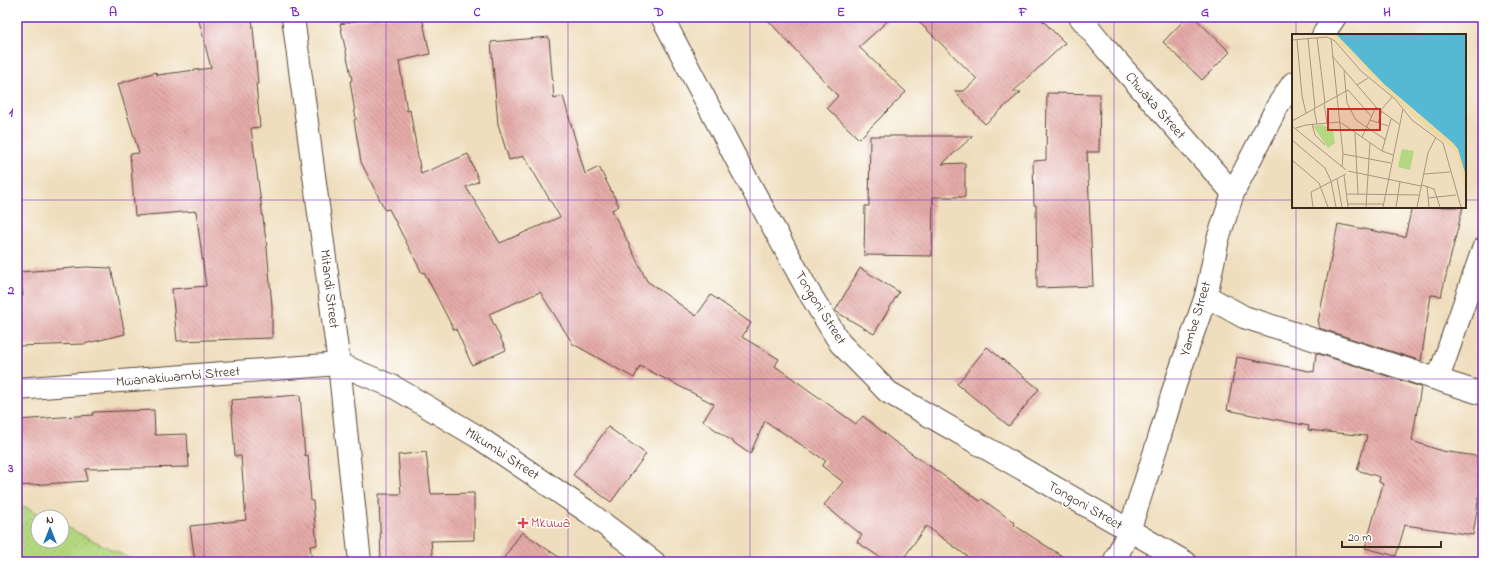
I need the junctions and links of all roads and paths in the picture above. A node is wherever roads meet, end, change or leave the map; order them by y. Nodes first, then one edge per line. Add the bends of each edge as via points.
1 (293, 17) edge
2 (662, 17) edge
3 (1080, 17) edge
4 (1334, 17) edge
5 (1324, 34) edge
6 (1292, 85) edge
7 (1233, 193) junction
8 (1483, 249) edge
9 (1206, 296) junction
10 (339, 364) junction
11 (1438, 379) junction
12 (17, 389) edge
13 (1483, 394) edge
14 (1129, 531) junction
15 (360, 562) edge
16 (654, 562) edge
17 (1114, 562) edge
18 (1185, 562) edge

1 - 10 street, Mitandi Street
2 - 14 street, Tongoni Street via 806,289 840,343 888,392
3 - 7 street, Chwaka Street
4 - 5 street
6 - 7 street, Yambe Street via 1278,106
7 - 9 street, Yambe Street via 1218,239
8 - 11 street
9 - 11 street via 1244,317
9 - 14 street, Yambe Street
10 - 12 street, Mwanakiwambi Street
10 - 15 street, Mitandi Street
10 - 16 street, Mikumbi Street via 394,387 478,437 588,512
11 - 13 street
14 - 17 street, Yambe Street
14 - 18 street, Tongoni Street

